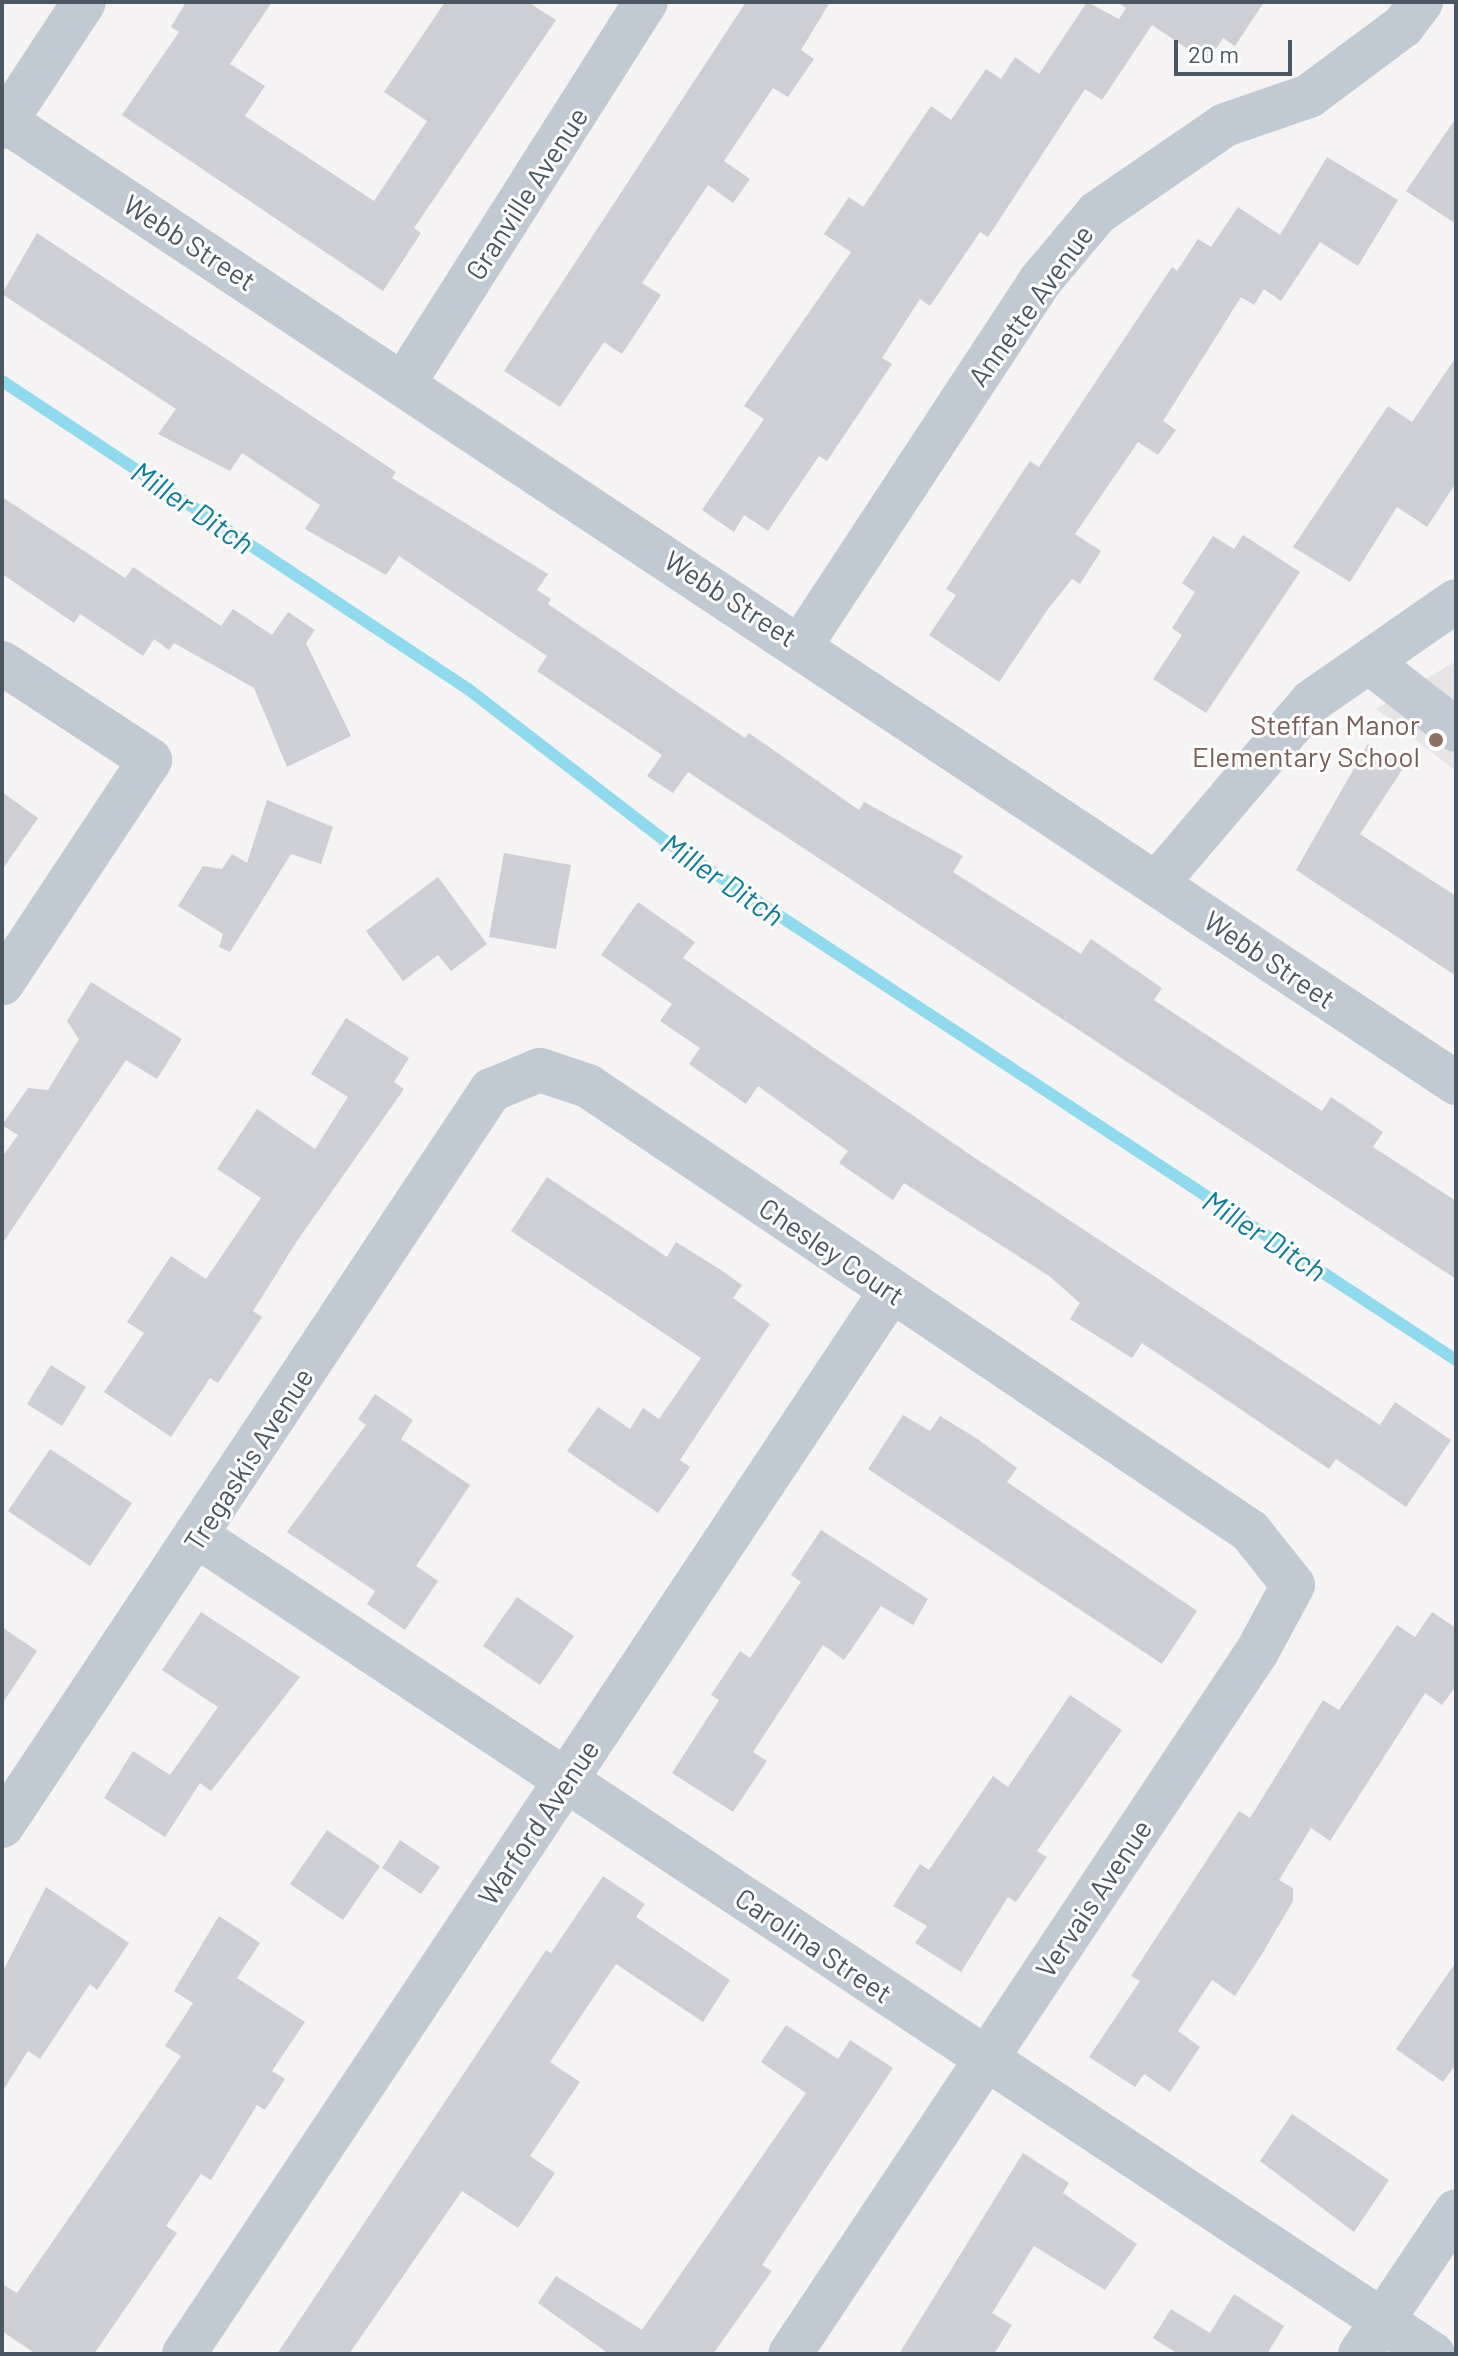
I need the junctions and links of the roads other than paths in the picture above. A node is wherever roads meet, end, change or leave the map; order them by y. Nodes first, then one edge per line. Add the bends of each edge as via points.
1 (84, 2) edge
2 (646, 2) edge
3 (1421, 2) edge
4 (3, 123) edge
5 (404, 383) junction
6 (1456, 601) edge
7 (801, 645) junction
8 (1369, 662) junction
9 (2, 663) edge
10 (1456, 730) edge
11 (1157, 883) junction
12 (2, 984) edge
13 (1456, 1083) edge
14 (491, 1090) joint
15 (891, 1291) junction
16 (1163, 1472) joint
17 (197, 1536) junction
18 (565, 1780) junction
19 (2, 1826) edge
20 (987, 2059) junction
21 (1456, 2211) edge
22 (1371, 2337) edge
23 (184, 2354) edge
24 (790, 2354) edge
25 (1433, 2354) edge

1 - 4 street
2 - 5 street, Granville Avenue
3 - 7 street, Annette Avenue via 1403,26 1309,96 1225,125 1097,213 1040,281
4 - 5 street, Webb Street
5 - 7 street, Webb Street
6 - 8 street
7 - 11 street, Webb Street
8 - 10 street
8 - 11 street via 1302,712
9 - 12 street via 150,760
11 - 13 street, Webb Street
14 - 15 street, Chesley Court via 540,1070 588,1086
14 - 17 street, Tregaskis Avenue
15 - 16 street, Chesley Court
15 - 18 street, Warford Avenue
16 - 20 street, Vervais Avenue via 1250,1531 1293,1585
17 - 18 street, Carolina Street
17 - 19 street, Tregaskis Avenue
18 - 20 street, Carolina Street
18 - 23 street, Warford Avenue
20 - 22 street, Carolina Street
20 - 24 street, Vervais Avenue
21 - 22 street
22 - 25 street, Carolina Street

